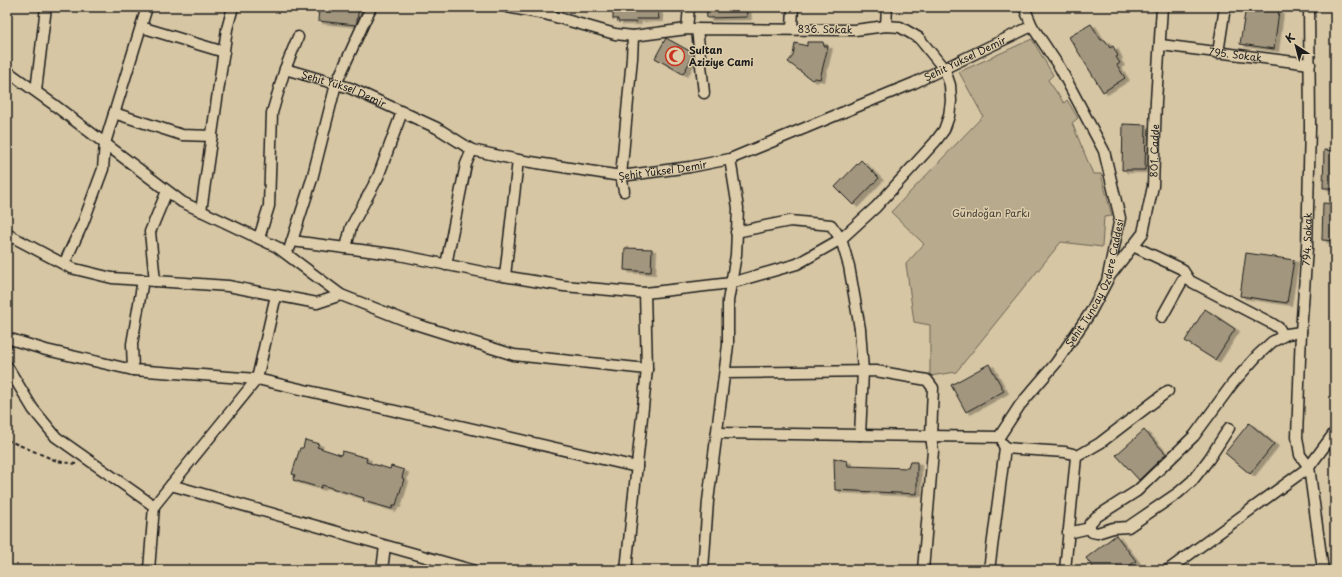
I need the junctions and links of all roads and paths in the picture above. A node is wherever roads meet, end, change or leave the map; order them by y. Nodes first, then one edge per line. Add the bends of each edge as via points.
1 (46, 7) edge
2 (147, 7) edge
3 (233, 7) edge
4 (371, 7) edge
5 (507, 7) edge
6 (689, 7) edge
7 (793, 7) edge
8 (887, 7) edge
9 (1024, 7) edge
10 (1162, 7) edge
11 (1225, 7) edge
12 (1309, 7) edge
13 (886, 26) junction
14 (1032, 26) junction
15 (141, 27) junction
16 (692, 29) junction
17 (792, 29) junction
18 (632, 36) junction
19 (298, 38) dead end
20 (1161, 44) junction
21 (224, 52) junction
22 (1218, 53) junction
23 (1310, 64) junction
24 (285, 69) junction
25 (944, 70) junction
26 (7, 71) edge
27 (336, 84) junction
28 (36, 91) junction
29 (704, 93) dead end
30 (402, 112) junction
31 (114, 113) junction
32 (212, 136) junction
33 (105, 143) junction
34 (472, 150) junction
35 (730, 159) junction
36 (518, 160) junction
37 (621, 176) junction
38 (624, 190) dead end
39 (167, 191) junction
40 (201, 211) junction
41 (736, 232) junction
42 (7, 234) edge
43 (259, 238) junction
44 (841, 239) junction
45 (292, 241) junction
46 (1133, 246) junction
47 (346, 248) junction
48 (288, 255) junction
49 (64, 264) junction
50 (446, 265) junction
51 (505, 276) junction
52 (1187, 278) junction
53 (143, 280) junction
54 (1106, 280) junction
55 (155, 281) junction
56 (731, 283) junction
57 (645, 293) junction
58 (276, 295) junction
59 (341, 295) junction
60 (1162, 317) dead end
61 (1301, 332) junction
62 (1283, 335) junction
63 (7, 338) edge
64 (7, 366) edge
65 (646, 369) junction
66 (132, 370) junction
67 (863, 371) junction
68 (725, 373) junction
69 (257, 379) junction
70 (1168, 391) dead end
71 (1229, 428) dead end
72 (1335, 432) edge
73 (717, 433) junction
74 (860, 435) junction
75 (931, 436) junction
76 (999, 437) junction
77 (7, 440) edge
78 (1005, 448) junction
79 (1076, 457) junction
80 (78, 465) dead end
81 (637, 467) junction
82 (1309, 467) junction
83 (171, 485) junction
84 (154, 506) junction
85 (1090, 528) junction
86 (1068, 533) junction
87 (385, 546) junction
88 (462, 569) edge
89 (149, 570) edge
90 (382, 570) edge
91 (472, 570) edge
92 (626, 570) edge
93 (703, 570) edge
94 (923, 570) edge
95 (990, 570) edge
96 (1065, 570) edge
97 (1168, 570) edge
98 (1323, 570) edge

1 - 28 street
2 - 15 street
3 - 21 street
4 - 27 street
5 - 18 street, 836. Sokak
6 - 16 street
7 - 17 street
8 - 13 street
9 - 14 street, Şehit Tuncay Özdere Caddesi
10 - 20 street, 801. Cadde
11 - 22 street
12 - 23 street, 794. Sokak
13 - 17 street, 836. Sokak via 855,30
13 - 25 street, 836. Sokak via 900,27 919,38
14 - 25 street, Şehit Yüksel Demir
14 - 54 street, Şehit Tuncay Özdere Caddesi via 1060,68 1104,152 1120,218
15 - 21 street
15 - 31 street
16 - 17 street, 836. Sokak
16 - 18 street, 836. Sokak
16 - 29 street
18 - 37 street
19 - 24 street
20 - 22 street, 795. Sokak
20 - 46 street, 801. Cadde via 1153,186 1143,233
21 - 32 street
22 - 23 street, 795. Sokak
23 - 61 street, 794. Sokak via 1307,248
24 - 27 street, Şehit Yüksel Demir
24 - 43 street via 272,113 269,206
25 - 35 street, Şehit Yüksel Demir
25 - 44 street, 836. Sokak via 950,85 951,100 944,130 876,207
26 - 28 street
27 - 30 street, Şehit Yüksel Demir
27 - 45 street via 312,179
28 - 33 street
30 - 34 street, Şehit Yüksel Demir via 437,128
30 - 47 street via 378,177 351,227
31 - 32 street via 182,135
31 - 33 street
32 - 40 street
33 - 39 street
33 - 49 street via 103,169 83,223
34 - 36 street, Şehit Yüksel Demir
34 - 50 street via 466,164
35 - 37 street, Şehit Yüksel Demir
35 - 41 street via 738,208
36 - 37 street, Şehit Yüksel Demir
36 - 51 street
37 - 38 street
39 - 40 street
39 - 55 street via 150,232
40 - 43 street
41 - 44 street via 790,221 831,225
41 - 56 street via 736,255
42 - 49 street
43 - 48 street
44 - 56 street, 836. Sokak via 797,264
44 - 67 street via 849,266 860,329
45 - 47 street, 836. Sokak
45 - 48 street
46 - 52 street via 1182,269
46 - 54 street, 801. Cadde
47 - 50 street, 836. Sokak
48 - 59 street
49 - 53 street via 112,278
50 - 51 street, 836. Sokak
51 - 57 street, 836. Sokak via 564,286
52 - 60 street via 1182,282
52 - 62 street via 1271,323 1279,328
53 - 55 street
53 - 66 street via 132,344
54 - 76 street, Şehit Tuncay Özdere Caddesi via 1090,313 1056,363 1020,405
55 - 58 street via 228,286
56 - 57 street, 836. Sokak
56 - 68 street
57 - 65 street
58 - 59 street via 317,302
58 - 69 street
59 - 65 street via 412,323 514,356
61 - 62 street
61 - 82 street, 794. Sokak via 1297,437 1300,455
62 - 85 street via 1272,342 1233,383 1194,436 1137,491 1096,517 1090,523
63 - 66 street
64 - 84 street via 33,409 56,437
65 - 81 street
66 - 69 street
67 - 68 street
67 - 74 street
67 - 75 street via 927,380 933,388
68 - 73 street
69 - 81 street
69 - 83 street
70 - 79 street via 1100,443
71 - 85 street via 1209,460 1178,493 1128,527 1112,528 1098,534
72 - 82 street
73 - 74 street
73 - 93 street via 708,501
74 - 75 street
75 - 76 street
75 - 94 street via 933,451
76 - 78 street
77 - 80 path via 57,461
78 - 79 street via 1065,452
78 - 95 street
79 - 86 street
81 - 92 street
82 - 97 street
82 - 98 street
83 - 84 street
83 - 87 street
84 - 89 street
85 - 86 street
86 - 96 street
87 - 88 street
87 - 90 street
88 - 91 street

